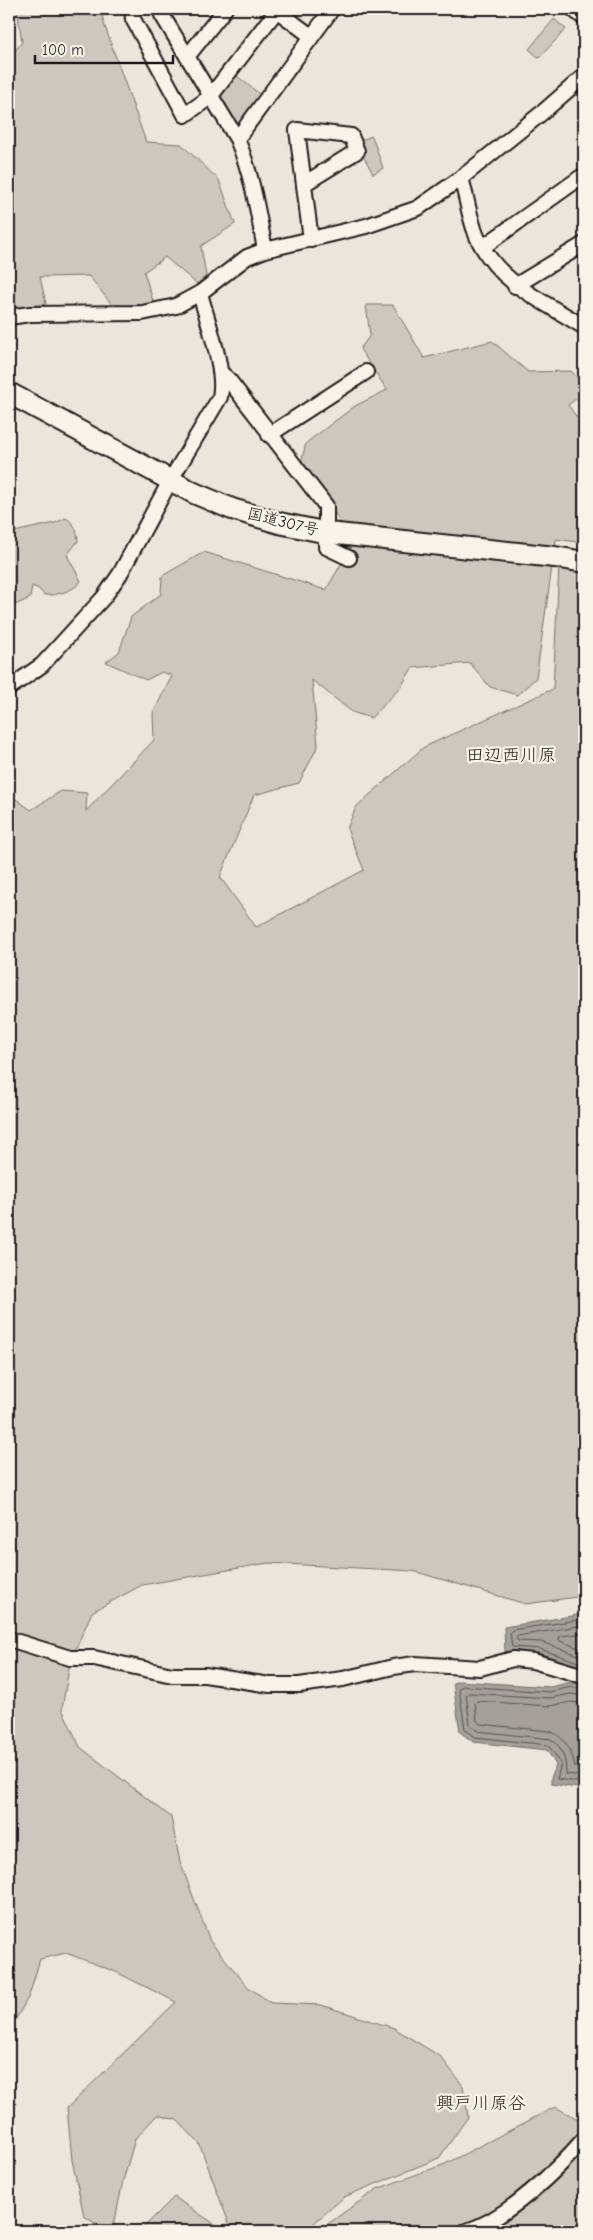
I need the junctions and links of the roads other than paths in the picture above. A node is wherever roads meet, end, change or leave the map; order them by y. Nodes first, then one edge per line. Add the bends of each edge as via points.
1 (132, 9) edge
2 (166, 9) edge
3 (224, 9) edge
4 (332, 9) edge
5 (573, 9) edge
6 (276, 10) edge
7 (584, 18) edge
8 (311, 36) junction
9 (187, 57) junction
10 (584, 76) edge
11 (210, 97) junction
12 (237, 140) junction
13 (584, 175) edge
14 (461, 178) junction
15 (304, 184) junction
16 (311, 240) junction
17 (584, 244) edge
18 (483, 247) junction
19 (265, 250) junction
20 (515, 286) junction
21 (200, 293) junction
22 (9, 317) edge
23 (581, 322) edge
24 (220, 372) junction
25 (366, 372) dead end
26 (9, 393) edge
27 (269, 434) junction
28 (170, 481) junction
29 (324, 532) junction
30 (349, 558) dead end
31 (584, 562) edge
32 (9, 688) edge
33 (9, 1639) edge
34 (584, 1676) edge
35 (584, 2139) edge
36 (466, 2231) edge

1 - 11 street via 133,19 185,115
2 - 9 street via 162,15
3 - 9 street
4 - 8 street
5 - 7 street
6 - 8 street
6 - 11 street
8 - 12 street
9 - 11 street
10 - 14 street
11 - 12 street
12 - 19 street via 253,188
13 - 18 street
14 - 16 street via 418,208
14 - 18 street via 478,240
15 - 15 street via 296,130 351,136 357,151
15 - 16 street
16 - 19 street
17 - 20 street
18 - 20 street via 487,256
19 - 21 street via 247,257
20 - 23 street
21 - 22 street via 176,306 142,312
21 - 24 street
24 - 27 street
24 - 28 street via 220,397
25 - 27 street
26 - 28 highway, 国道307号
27 - 29 street via 326,506
28 - 29 highway, 国道307号 via 232,509
28 - 32 street via 104,598 42,665
29 - 30 street via 326,547
29 - 31 highway, 国道307号
33 - 34 street via 70,1658 94,1658 172,1675 204,1675 270,1685 343,1679 415,1664 480,1668 513,1659 533,1661
35 - 36 street via 496,2219

